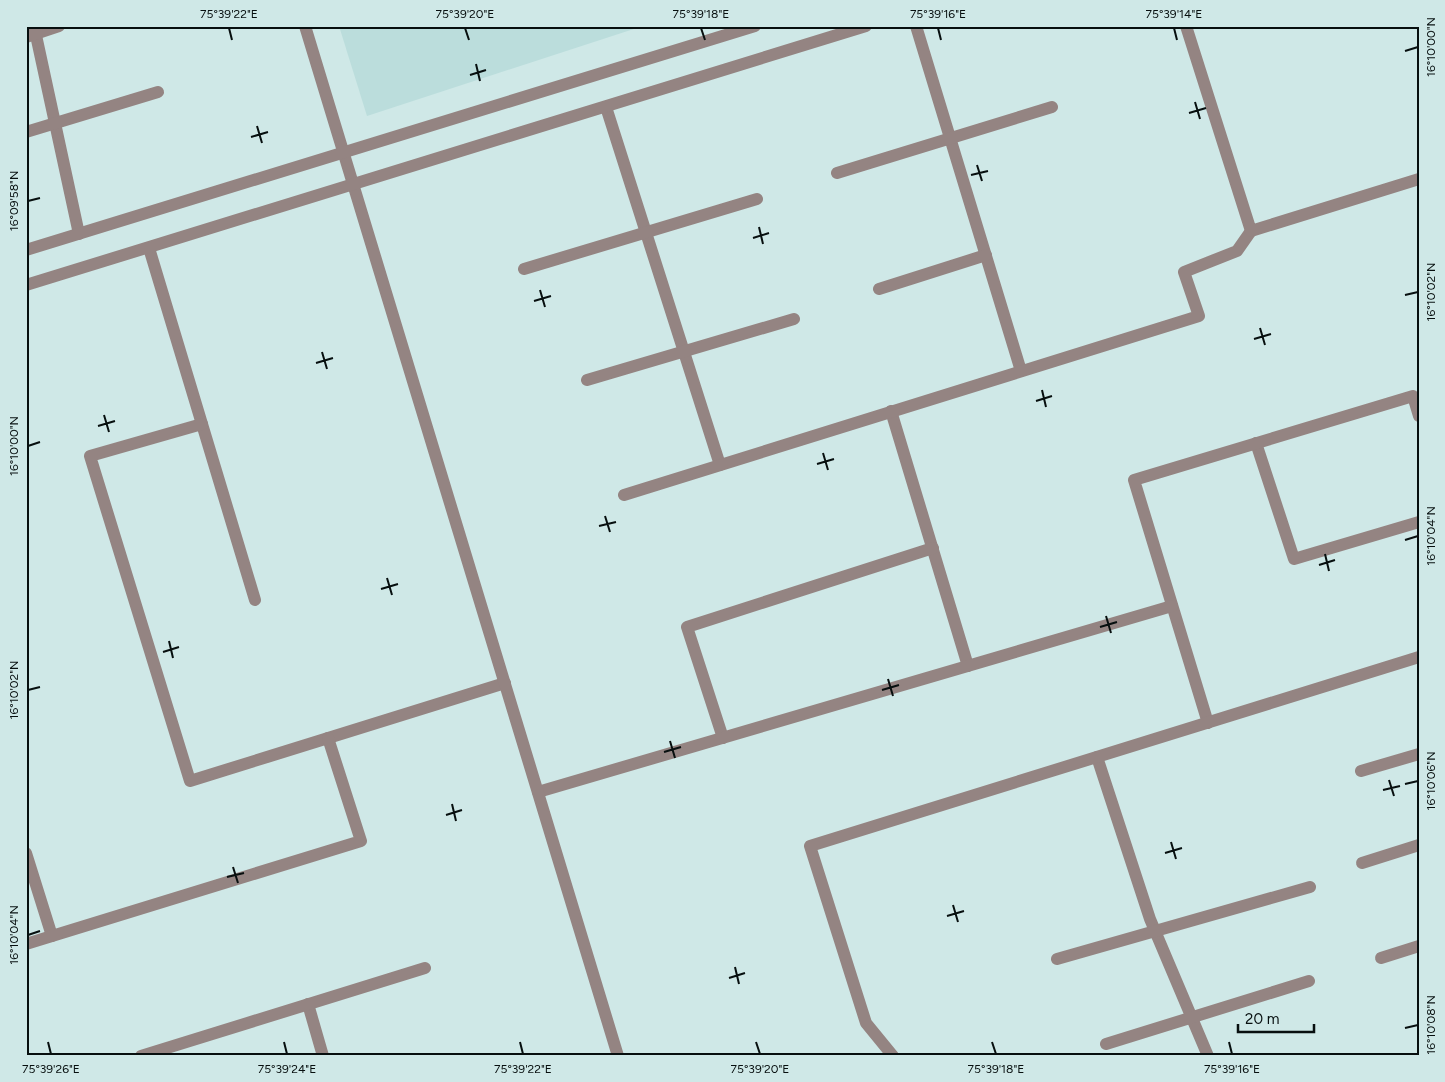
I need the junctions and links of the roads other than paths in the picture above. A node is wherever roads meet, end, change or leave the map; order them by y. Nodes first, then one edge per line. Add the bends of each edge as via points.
1 (59, 26) edge
2 (305, 26) edge
3 (755, 26) edge
4 (866, 26) edge
5 (916, 26) edge
6 (1186, 26) edge
7 (32, 32) edge
8 (158, 92) dead end
9 (606, 107) junction
10 (1052, 107) dead end
11 (55, 124) junction
12 (26, 132) edge
13 (950, 138) junction
14 (343, 153) junction
15 (837, 173) dead end
16 (1419, 179) edge
17 (353, 185) junction
18 (757, 199) dead end
19 (1251, 231) junction
20 (645, 233) junction
21 (79, 234) junction
22 (149, 248) junction
23 (26, 250) edge
24 (986, 255) junction
25 (524, 269) dead end
26 (26, 285) edge
27 (879, 288) dead end
28 (794, 319) dead end
29 (684, 352) junction
30 (1021, 371) junction
31 (586, 380) dead end
32 (891, 411) junction
33 (1419, 416) edge
34 (202, 424) junction
35 (1256, 443) junction
36 (720, 464) junction
37 (624, 495) dead end
38 (1419, 522) edge
39 (933, 548) junction
40 (255, 600) dead end
41 (1172, 606) junction
42 (1419, 657) edge
43 (968, 666) junction
44 (505, 683) junction
45 (1208, 723) junction
46 (328, 738) junction
47 (723, 738) junction
48 (1419, 754) edge
49 (1097, 757) junction
50 (1361, 771) dead end
51 (538, 792) junction
52 (1419, 845) edge
53 (26, 853) edge
54 (1362, 863) dead end
55 (1310, 888) dead end
56 (1155, 931) junction
57 (52, 936) junction
58 (26, 944) edge
59 (1419, 946) edge
60 (1380, 958) dead end
61 (1057, 959) dead end
62 (425, 968) dead end
63 (1309, 981) dead end
64 (308, 1004) junction
65 (1192, 1018) junction
66 (1106, 1044) dead end
67 (141, 1056) edge
68 (323, 1056) edge
69 (618, 1056) edge
70 (892, 1056) edge
71 (1208, 1056) edge

1 - 7 street
2 - 14 street
3 - 14 street
4 - 9 street
5 - 13 street
6 - 19 street
7 - 11 street
8 - 11 street
9 - 17 street
9 - 20 street
10 - 13 street
11 - 12 street
11 - 21 street
13 - 15 street
13 - 24 street
14 - 17 street
14 - 21 street
16 - 19 street
17 - 22 street
17 - 44 street
18 - 20 street
19 - 30 street via 1238,251 1184,272 1198,316
20 - 25 street
20 - 29 street
21 - 23 street
22 - 26 street
22 - 34 street
24 - 27 street
24 - 30 street
28 - 29 street
29 - 31 street
29 - 36 street
30 - 32 street
32 - 36 street
32 - 39 street
33 - 35 street via 1413,396
34 - 40 street
34 - 46 street via 90,456 190,781
35 - 38 street via 1294,559
35 - 41 street via 1134,480
36 - 37 street
39 - 43 street
39 - 47 street via 687,626
41 - 43 street
41 - 45 street
42 - 45 street
43 - 47 street
44 - 46 street
44 - 51 street
45 - 49 street
46 - 57 street via 360,841
47 - 51 street
48 - 50 street
49 - 56 street
49 - 70 street via 810,846 866,1023
51 - 69 street
52 - 54 street
53 - 57 street
55 - 56 street
56 - 61 street
56 - 65 street
57 - 58 street
59 - 60 street
62 - 64 street
63 - 65 street
64 - 67 street
64 - 68 street
65 - 66 street
65 - 71 street

